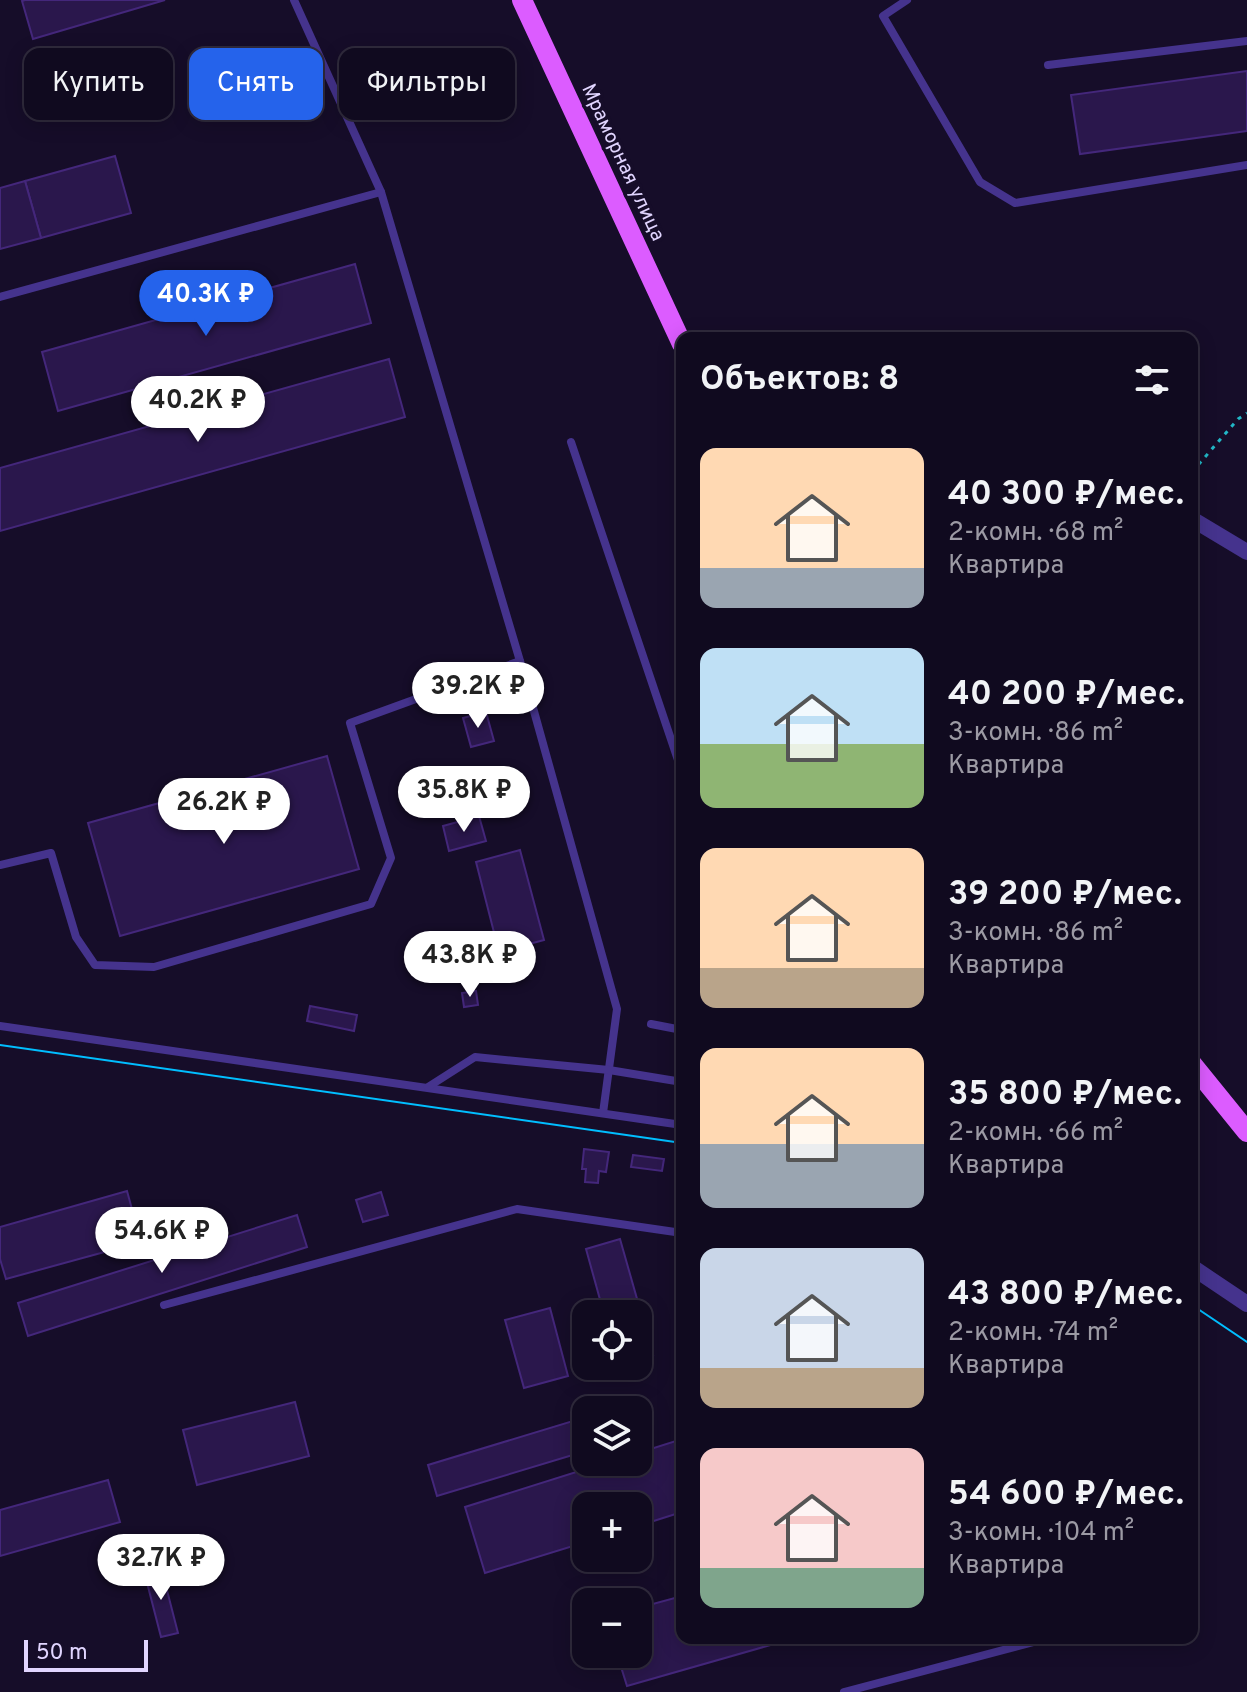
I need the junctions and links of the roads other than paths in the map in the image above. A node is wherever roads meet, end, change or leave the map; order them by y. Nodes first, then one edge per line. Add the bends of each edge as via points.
1 (294, 0) edge
2 (522, 0) edge
3 (907, 0) edge
4 (1247, 41) edge
5 (1048, 65) dead end
6 (1247, 165) edge
7 (381, 192) junction
8 (0, 297) edge
9 (676, 332) edge
10 (571, 442) dead end
11 (1198, 523) edge
12 (1247, 552) edge
13 (520, 661) junction
14 (676, 754) edge
15 (0, 865) edge
16 (651, 1024) dead end
17 (0, 1026) edge
18 (676, 1029) edge
19 (609, 1070) junction
20 (1198, 1072) edge
21 (676, 1081) edge
22 (428, 1087) junction
23 (603, 1113) junction
24 (676, 1124) edge
25 (1247, 1132) edge
26 (676, 1232) edge
27 (1198, 1271) edge
28 (1247, 1304) edge
29 (164, 1305) dead end
30 (1026, 1644) edge
31 (844, 1692) edge

1 - 7 lane
2 - 9 main road, Мраморная улица
3 - 6 lane via 883,16 980,182 1015,203
4 - 5 lane
7 - 8 lane
7 - 13 lane
10 - 14 lane
11 - 12 street
13 - 15 lane via 350,723 391,858 371,904 154,967 95,965 76,937 51,853
13 - 19 lane via 617,1009
16 - 18 lane
17 - 22 lane
19 - 21 lane
19 - 22 lane via 475,1057
19 - 23 lane
20 - 25 main road
22 - 23 lane
23 - 24 lane
26 - 29 lane via 517,1209
27 - 28 street
30 - 31 lane

